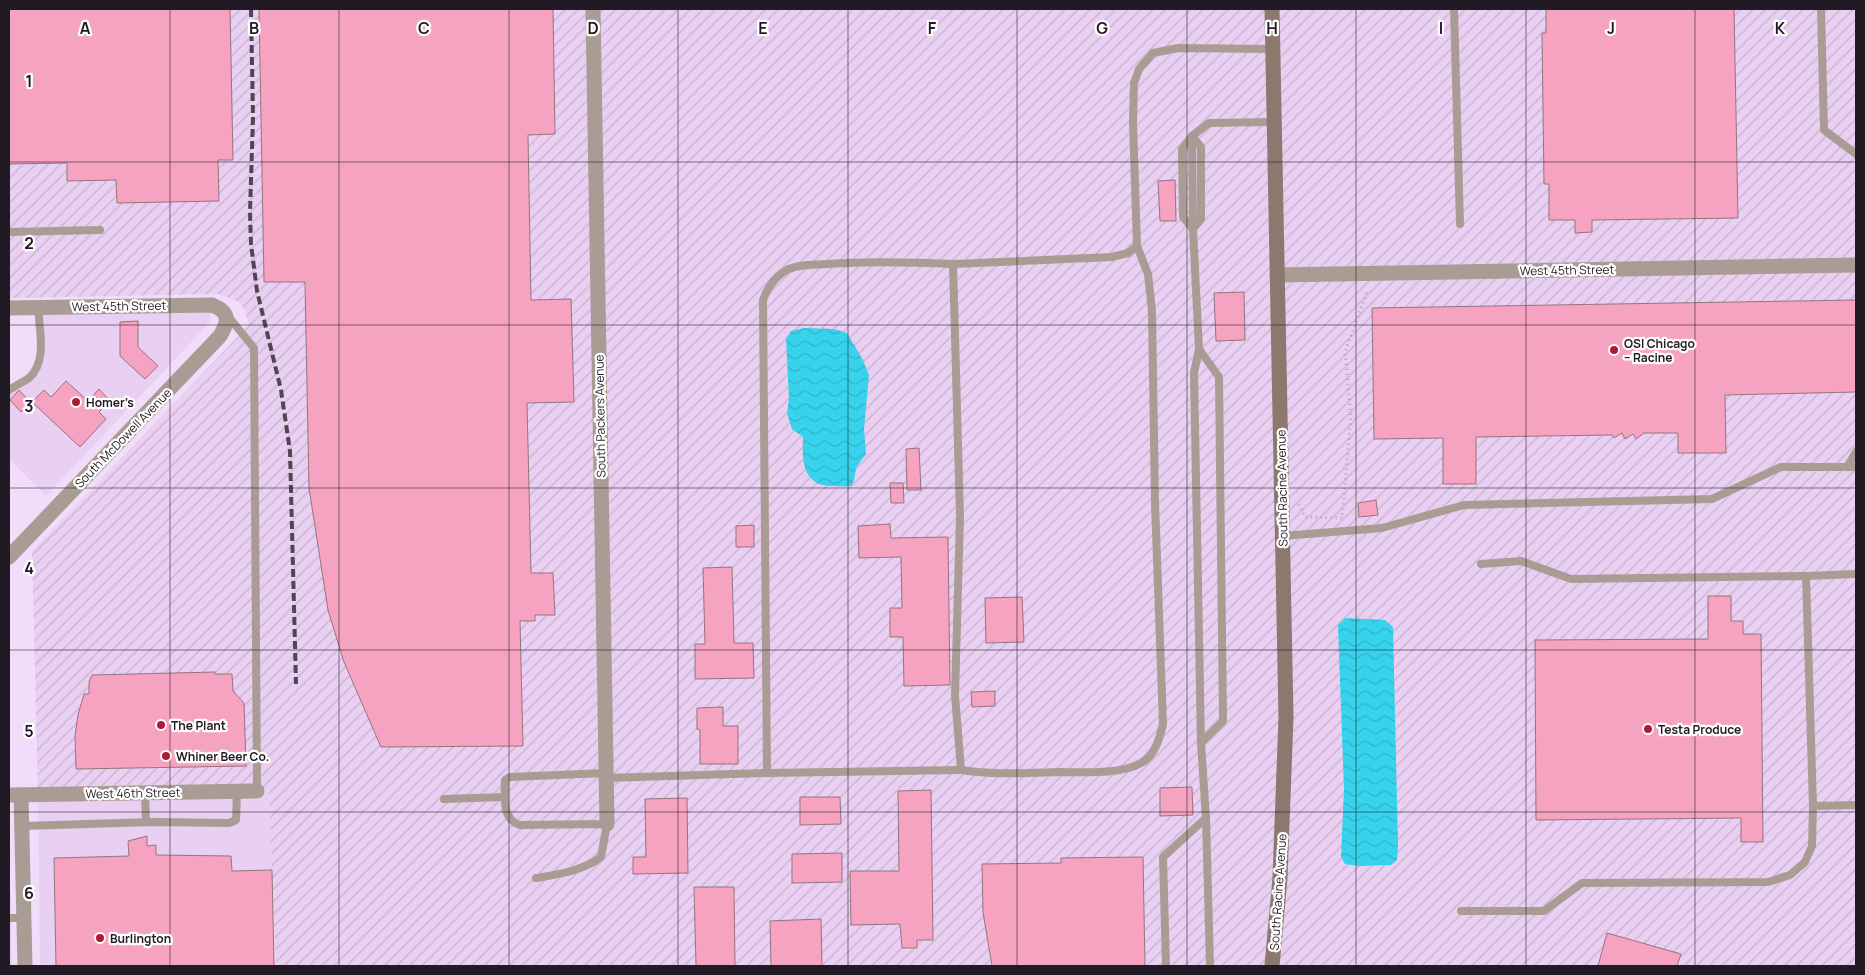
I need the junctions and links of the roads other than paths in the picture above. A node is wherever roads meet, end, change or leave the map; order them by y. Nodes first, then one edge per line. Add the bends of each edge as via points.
1 (592, 9) edge
2 (1272, 9) edge
3 (1454, 9) edge
4 (1821, 9) edge
5 (1272, 49) junction
6 (1274, 122) junction
7 (1192, 136) junction
8 (1856, 154) edge
9 (1460, 224) dead end
10 (1193, 229) junction
11 (100, 230) dead end
12 (9, 232) edge
13 (1137, 246) junction
14 (953, 264) junction
15 (1856, 265) edge
16 (1277, 275) junction
17 (38, 307) junction
18 (9, 308) edge
19 (226, 314) junction
20 (1199, 349) junction
21 (9, 390) edge
22 (1856, 452) edge
23 (1847, 467) junction
24 (1856, 467) edge
25 (1282, 536) junction
26 (9, 557) edge
27 (1481, 564) dead end
28 (1856, 574) edge
29 (1806, 576) junction
30 (1201, 743) junction
31 (961, 770) junction
32 (767, 773) junction
33 (606, 776) junction
34 (237, 791) junction
35 (257, 791) joint
36 (144, 793) junction
37 (15, 795) edge
38 (505, 797) junction
39 (444, 799) dead end
40 (1856, 805) edge
41 (1813, 806) junction
42 (1206, 818) junction
43 (146, 822) junction
44 (607, 824) junction
45 (22, 826) junction
46 (536, 878) dead end
47 (1461, 911) dead end
48 (16, 918) edge
49 (25, 966) edge
50 (1166, 966) edge
51 (1210, 966) edge
52 (1272, 966) edge

1 - 33 street, South Packers Avenue
2 - 5 street, South Racine Avenue
3 - 9 lane
4 - 8 lane via 1824,130
5 - 6 street, South Racine Avenue
5 - 13 lane via 1178,48 1153,54 1139,68 1134,83 1133,122
6 - 7 lane via 1209,123
6 - 16 street, South Racine Avenue
7 - 10 lane via 1182,149 1183,217
7 - 10 lane via 1202,147 1202,219
10 - 20 lane
11 - 12 lane
13 - 14 lane via 1128,253 1112,257
13 - 31 lane via 1148,274 1152,311 1163,724 1159,740 1143,763 1128,768 1094,772 982,773
14 - 31 lane via 960,517 955,695
14 - 32 lane via 801,266 788,269 768,286 763,300
15 - 16 street, West 45th Street
16 - 25 street, South Racine Avenue
17 - 18 street, West 45th Street
17 - 19 street, West 45th Street via 202,304 220,308
17 - 21 lane via 38,367 29,378
19 - 26 street, South McDowell Avenue via 227,321 220,336
19 - 35 lane via 254,348
20 - 30 lane via 1194,373
20 - 30 lane via 1219,377 1223,721
22 - 23 lane
23 - 24 lane
23 - 25 lane via 1781,467 1712,498 1464,505 1382,528
25 - 52 street, South Racine Avenue via 1286,735 1280,878
27 - 29 lane via 1520,561 1571,579
28 - 29 lane
29 - 41 lane
30 - 42 lane
31 - 32 lane
32 - 33 lane
33 - 38 lane via 510,777 505,780
33 - 44 street, South Packers Avenue
34 - 35 street, West 46th Street
34 - 36 street, West 46th Street
34 - 43 lane via 236,820 229,823
36 - 37 street, West 46th Street
36 - 43 lane
37 - 45 street
38 - 39 lane
38 - 44 lane via 508,817 520,825
40 - 41 lane
41 - 47 lane via 1812,846 1805,862 1790,875 1768,882 1582,883 1544,911
42 - 50 lane via 1163,857
42 - 51 lane
43 - 45 lane
44 - 46 lane via 601,857 590,866
45 - 48 street
48 - 49 street

